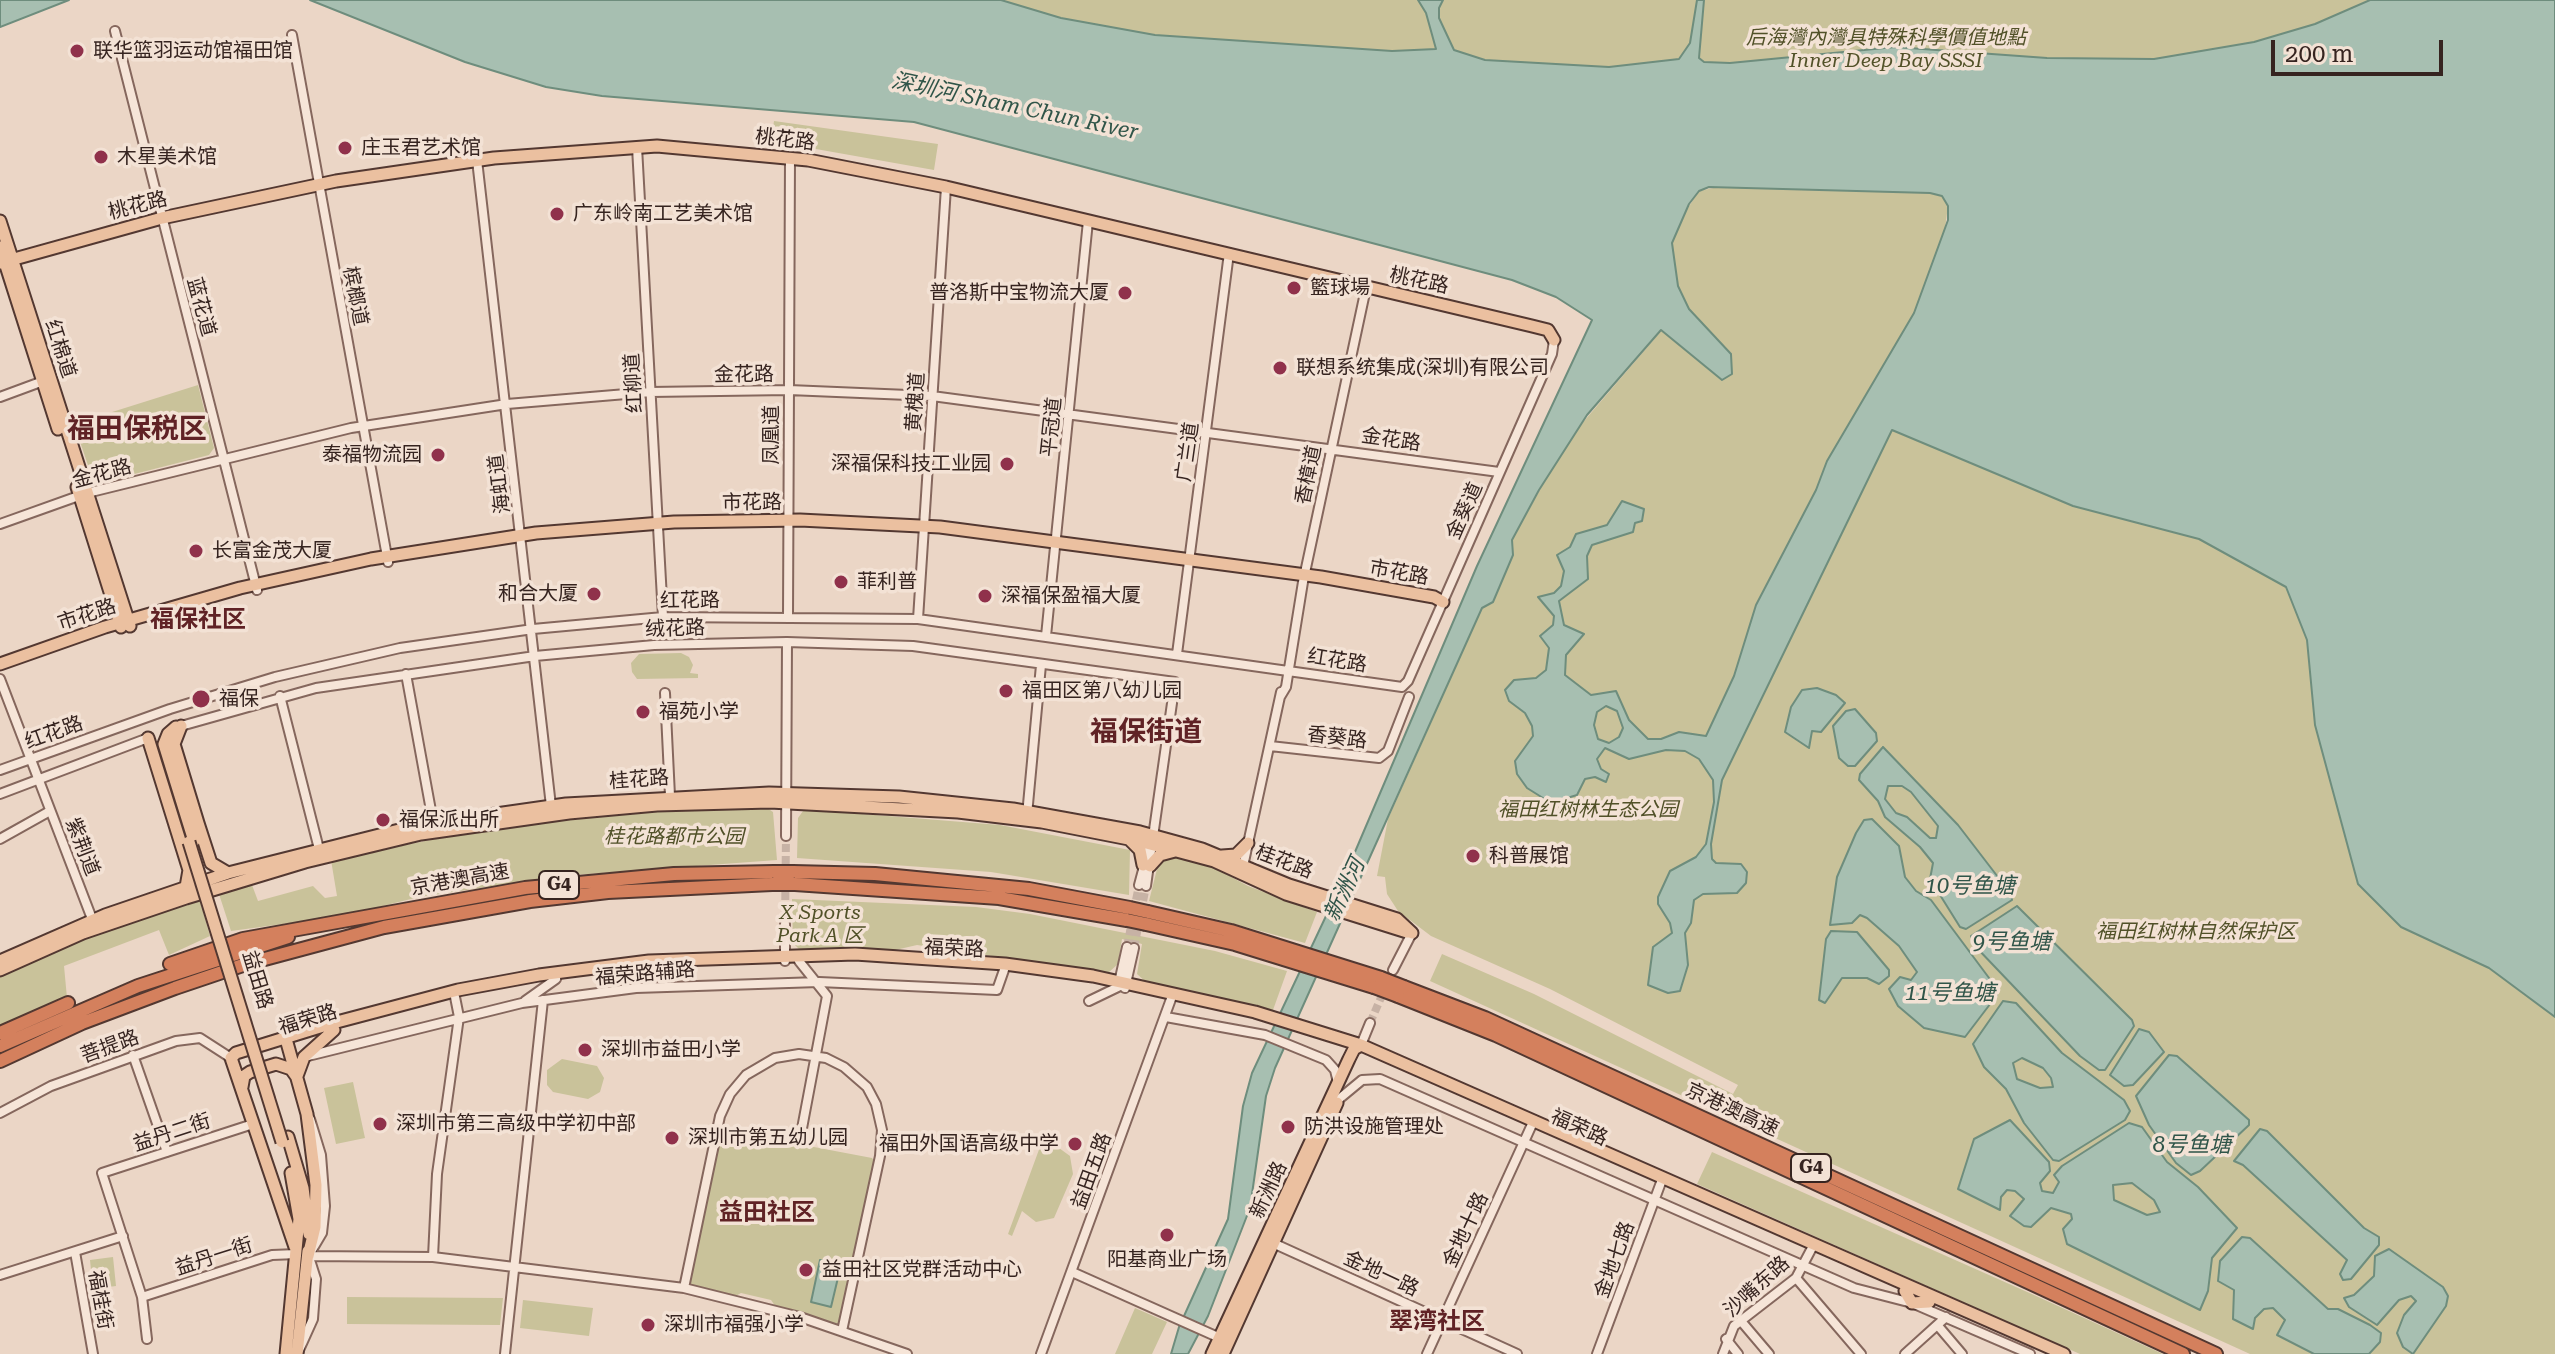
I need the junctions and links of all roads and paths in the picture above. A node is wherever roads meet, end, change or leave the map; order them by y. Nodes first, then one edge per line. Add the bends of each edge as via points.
1 (115, 31) dead end
2 (292, 35) dead end
3 (637, 147) junction
4 (790, 158) junction
5 (477, 160) junction
6 (318, 184) junction
7 (946, 187) junction
8 (162, 218) junction
9 (0, 221) edge
10 (1088, 221) junction
11 (0, 247) edge
12 (1229, 253) junction
13 (6, 262) edge
14 (1366, 288) junction
15 (1554, 340) joint
16 (47, 380) junction
17 (789, 390) junction
18 (650, 392) junction
19 (932, 396) junction
20 (0, 397) edge
21 (507, 404) junction
22 (1070, 413) junction
23 (362, 426) junction
24 (1207, 430) junction
25 (1331, 447) junction
26 (223, 458) junction
27 (1499, 472) junction
28 (83, 494) junction
29 (788, 523) junction
30 (0, 524) edge
31 (658, 527) junction
32 (924, 529) junction
33 (523, 539) junction
34 (1056, 546) junction
35 (388, 559) junction
36 (1189, 563) junction
37 (1304, 578) junction
38 (256, 587) junction
39 (1443, 602) junction
40 (788, 616) junction
41 (663, 617) junction
42 (918, 619) junction
43 (125, 624) junction
44 (533, 629) junction
45 (1046, 636) junction
46 (787, 642) junction
47 (1177, 654) junction
48 (535, 656) junction
49 (0, 664) edge
50 (1041, 665) junction
51 (1288, 669) junction
52 (0, 671) edge
53 (406, 674) junction
54 (0, 679) edge
55 (1397, 687) joint
56 (665, 693) dead end
57 (280, 696) junction
58 (1409, 697) dead end
59 (181, 726) junction
60 (148, 738) junction
61 (1270, 746) junction
62 (30, 758) junction
63 (0, 770) edge
64 (38, 778) junction
65 (0, 794) edge
66 (670, 796) junction
67 (787, 797) junction
68 (551, 806) junction
69 (50, 811) junction
70 (1027, 815) junction
71 (434, 827) junction
72 (786, 836) tunnel mouth
73 (0, 839) edge
74 (1129, 839) junction
75 (1152, 841) junction
76 (192, 842) junction
77 (1248, 843) junction
78 (319, 849) junction
79 (1177, 851) junction
80 (1221, 856) junction
81 (211, 863) junction
82 (1147, 866) junction
83 (189, 870) junction
84 (1242, 870) junction
85 (228, 873) junction
86 (773, 878) junction
87 (1143, 886) tunnel mouth
88 (186, 887) junction
89 (94, 924) junction
90 (785, 924) tunnel mouth
91 (325, 926) junction
92 (1412, 933) joint
93 (1130, 948) tunnel mouth
94 (785, 958) junction
95 (0, 961) edge
96 (799, 961) junction
97 (170, 964) dead end
98 (637, 969) junction
99 (0, 970) edge
100 (1004, 970) junction
101 (1393, 970) tunnel mouth
102 (556, 979) junction
103 (819, 982) junction
104 (1122, 985) junction
105 (636, 988) junction
106 (1401, 991) junction
107 (455, 997) junction
108 (1171, 999) junction
109 (543, 1000) junction
110 (1089, 1001) dead end
111 (68, 1003) dead end
112 (522, 1003) junction
113 (459, 1017) junction
114 (1166, 1017) junction
115 (1269, 1019) junction
116 (82, 1023) junction
117 (1370, 1023) tunnel mouth
118 (334, 1030) junction
119 (0, 1033) edge
120 (286, 1042) junction
121 (0, 1046) edge
122 (1358, 1048) junction
123 (133, 1055) junction
124 (816, 1056) junction
125 (304, 1057) junction
126 (231, 1058) junction
127 (0, 1061) edge
128 (0, 1070) edge
129 (297, 1077) junction
130 (1338, 1084) junction
131 (242, 1090) junction
132 (1339, 1099) junction
133 (0, 1113) edge
134 (1532, 1123) junction
135 (253, 1124) junction
136 (800, 1139) dead end
137 (1525, 1142) junction
138 (167, 1152) junction
139 (1662, 1180) junction
140 (1654, 1200) junction
141 (123, 1236) junction
142 (1275, 1244) junction
143 (1813, 1247) junction
144 (75, 1252) junction
145 (303, 1255) junction
146 (433, 1257) junction
147 (515, 1265) junction
148 (1804, 1266) junction
149 (1072, 1272) junction
150 (0, 1275) edge
151 (1796, 1278) junction
152 (684, 1288) junction
153 (1905, 1291) junction
154 (142, 1297) junction
155 (1929, 1302) junction
156 (1912, 1303) junction
157 (1946, 1317) junction
158 (1442, 1320) junction
159 (1741, 1321) junction
160 (1939, 1327) junction
161 (842, 1331) junction
162 (1220, 1338) junction
163 (147, 1339) dead end
164 (1726, 1339) junction
165 (2024, 1351) edge
166 (295, 1353) edge
167 (93, 1354) edge
168 (505, 1354) edge
169 (907, 1354) edge
170 (1041, 1354) edge
171 (1212, 1354) edge
172 (1223, 1354) edge
173 (1427, 1354) edge
174 (1517, 1354) edge
175 (1597, 1354) edge
176 (1723, 1354) edge
177 (1738, 1354) edge
178 (1769, 1354) edge
179 (1861, 1354) edge
180 (1905, 1354) edge
181 (1962, 1354) edge
182 (2047, 1354) edge
183 (2064, 1354) edge
184 (2183, 1354) edge
185 (2216, 1354) edge

1 - 8 street, 蓝花道
2 - 6 street, 槟榔道
3 - 4 main road, 桃花路
3 - 5 main road, 桃花路
3 - 18 street, 红柳道
4 - 7 main road, 桃花路
4 - 17 street, 凤凰道
5 - 6 main road, 桃花路
5 - 21 street, 海虹道
6 - 8 main road, 桃花路
6 - 23 street, 槟榔道
7 - 10 main road, 桃花路
7 - 19 street, 黄槐道
8 - 13 main road, 桃花路
8 - 26 street, 蓝花道
9 - 13 main road, 红棉道
10 - 12 main road, 桃花路
10 - 22 street, 平冠道
11 - 13 main road, 红棉道
12 - 14 main road, 桃花路
12 - 24 street, 广兰道
13 - 16 main road, 红棉道
14 - 15 main road, 桃花路 via 1543,328
14 - 25 street, 香樟道
15 - 27 street, 金葵道
16 - 20 street
16 - 28 main road, 红棉道
17 - 18 street, 金花路
17 - 19 street, 金花路
17 - 29 street, 凤凰道
18 - 21 street, 金花路
18 - 31 street, 红柳道
19 - 22 street, 金花路
19 - 32 street, 黄槐道
21 - 23 street, 金花路
21 - 33 street, 海虹道
22 - 24 street, 金花路
22 - 34 street, 平冠道
23 - 26 street, 金花路
23 - 35 street, 槟榔道
24 - 25 street, 金花路
24 - 36 street, 广兰道
25 - 27 street, 金花路
25 - 37 street, 香樟道
26 - 28 street, 金花路
26 - 38 street, 蓝花道
27 - 39 street, 金葵道
28 - 30 street, 金花路
28 - 43 main road, 红棉道
29 - 31 main road, 市花路
29 - 32 main road, 市花路
29 - 40 street, 凤凰道
31 - 33 main road, 市花路
31 - 41 street, 红柳道
32 - 34 main road, 市花路
32 - 42 street, 黄槐道
33 - 35 main road, 市花路
33 - 44 street, 海虹道
34 - 36 main road, 市花路
34 - 45 street, 平冠道
35 - 38 main road, 市花路
36 - 37 main road, 市花路
36 - 47 street, 广兰道
37 - 39 main road, 市花路
37 - 51 street, 香樟道
38 - 43 main road, 市花路
39 - 55 street, 金葵道 via 1408,681
40 - 41 street, 红花路
40 - 42 street, 红花路
41 - 44 street, 红花路
42 - 45 street, 红花路
43 - 49 main road, 市花路
43 - 52 main road, 市花路
44 - 48 street, 海虹道
44 - 62 street, 红花路 via 400,648 275,677
45 - 47 street, 红花路
46 - 48 street, 绒花路 via 654,645
46 - 50 street, 绒花路 via 913,646
46 - 67 street
47 - 51 street, 红花路
48 - 53 street, 绒花路
48 - 68 street, 海虹道
50 - 70 street
50 - 75 street, 绒花路 via 1175,682
51 - 55 street, 红花路
51 - 61 street, 香樟道
53 - 57 street, 绒花路
53 - 71 street
54 - 62 street, 紫荆道
56 - 66 street
57 - 59 street, 绒花路
57 - 78 street
58 - 61 street, 香葵路 via 1388,751 1379,758
59 - 76 main road, 益田路 via 164,744
59 - 81 main road via 174,744
60 - 64 street
60 - 76 main road, 益田路 via 157,743
60 - 83 main road
61 - 77 street, 香樟道
62 - 63 street, 红花路
62 - 64 street, 紫荆道
64 - 65 street
64 - 69 street, 紫荆道
66 - 67 main road, 桂花路
66 - 68 main road, 桂花路
67 - 70 main road, 桂花路 via 899,797
67 - 71 main road, 桂花路
67 - 72 street
68 - 71 main road, 桂花路
69 - 73 street
69 - 89 street, 紫荆道
70 - 74 main road, 桂花路
70 - 75 main road, 桂花路
71 - 78 main road, 桂花路
71 - 89 main road, 桂花路
74 - 75 main road, 桂花路
74 - 82 main road
75 - 79 main road, 桂花路
75 - 80 main road, 桂花路
75 - 82 street
76 - 145 main road, 益田路, bridge via 285,1140
77 - 80 main road via 1236,855
77 - 84 street, 香樟道
78 - 85 main road, 桂花路
79 - 82 main road via 1160,855
79 - 84 main road, 桂花路
80 - 84 main road, 桂花路
81 - 83 main road
81 - 85 main road
82 - 87 street
83 - 88 main road
84 - 92 main road, 桂花路
85 - 88 main road, 桂花路
86 - 91 highway, 京港澳高速 / G4 via 674,874 525,888
86 - 106 highway, G4, bridge via 1128,914 1287,953
86 - 116 highway, 京港澳高速 / G4 via 530,901 349,936 246,964
88 - 89 main road, 桂花路
89 - 95 main road, 桂花路
89 - 99 main road, 桂花路
90 - 94 street
91 - 97 highway via 243,939
91 - 121 highway, G4 via 138,986
92 - 101 street
93 - 104 street
94 - 96 main road, 福荣路
94 - 98 main road, 福荣路
94 - 104 main road, 福荣路 via 855,954 985,962
94 - 120 main road, 福荣路 via 649,961 497,982 393,1007
96 - 100 main road, 福荣路
96 - 103 street
98 - 102 main road, 福荣路
98 - 105 street
100 - 103 street, 福荣路辅路 via 997,990
100 - 104 main road, 福荣路
102 - 107 main road, 福荣路
102 - 112 street
103 - 105 street, 福荣路辅路
103 - 124 street via 827,996
104 - 108 main road, 福荣路
104 - 110 street
104 - 115 main road, 福荣路
105 - 109 street, 福荣路辅路
106 - 184 highway, 京港澳高速 / G4
106 - 185 highway, 京港澳高速 / G4 via 1485,1018
107 - 113 street
107 - 118 main road, 福荣路
108 - 114 street, 益田五路
108 - 115 main road, 福荣路
109 - 112 street, 福荣路辅路
109 - 147 street
111 - 119 highway
112 - 113 street, 福荣路辅路
113 - 125 street, 福荣路辅路
113 - 146 street via 437,1174
114 - 130 street via 1265,1035 1330,1063
114 - 149 street, 益田五路
115 - 122 main road, 福荣路
116 - 127 highway, G4
116 - 128 highway
117 - 122 street, 新洲路
118 - 120 main road, 福荣路
118 - 125 main road
120 - 126 main road, 福荣路
120 - 129 main road, 益田路
122 - 130 main road, 新洲路
122 - 132 main road, 新洲路
122 - 134 main road, 福荣路
123 - 126 street, 菩提路 via 200,1038
123 - 133 street, 菩提路 via 51,1086
123 - 138 street
124 - 136 street
124 - 152 street via 767,1061 730,1094 720,1116
124 - 161 street via 860,1079 876,1104 882,1130
125 - 129 main road
126 - 131 main road, 益田路
129 - 131 main road via 276,1064 244,1076
129 - 145 main road, 益田路 via 316,1185 315,1227
130 - 162 main road, 新洲路
131 - 135 main road, 益田路
132 - 137 street via 1362,1080 1380,1079
132 - 142 main road, 新洲路
134 - 137 street, 金地十路
134 - 139 main road, 福荣路
135 - 138 street, 益丹二街
135 - 145 main road, 益田路
137 - 140 street
137 - 158 street, 金地十路
138 - 141 street, 益丹二街 via 102,1173
139 - 140 street, 金地七路
139 - 143 main road, 福荣路
140 - 148 street
140 - 175 street, 金地七路
141 - 144 street
141 - 154 street
142 - 158 street, 金地一路
142 - 172 main road, 新洲路
143 - 148 street, 沙嘴东路
143 - 153 main road, 福荣路
143 - 183 main road, 福荣路
144 - 150 street
144 - 167 street, 福桂街
145 - 146 street, 益丹一街
145 - 154 street, 益丹一街 via 272,1255
145 - 166 main road, 益田路
146 - 147 street, 益丹一街
147 - 152 street, 益丹一街
147 - 168 street
148 - 151 street, 沙嘴东路
148 - 156 street via 1858,1290
149 - 162 street
149 - 170 street, 益田五路
151 - 159 street, 沙嘴东路
151 - 179 street
152 - 161 street, 益丹一街
153 - 155 main road, 福荣路
153 - 156 main road
154 - 163 street
155 - 156 main road
155 - 165 main road, 福荣路
156 - 157 street
157 - 160 street
157 - 165 street
158 - 173 street, 金地十路
158 - 174 street, 金地一路
159 - 164 street, 沙嘴东路
159 - 178 street
160 - 180 street
160 - 181 street
161 - 169 street, 益丹一街
162 - 171 main road, 新洲路
164 - 176 street, 沙嘴东路
164 - 177 street
165 - 182 main road, 福荣路

